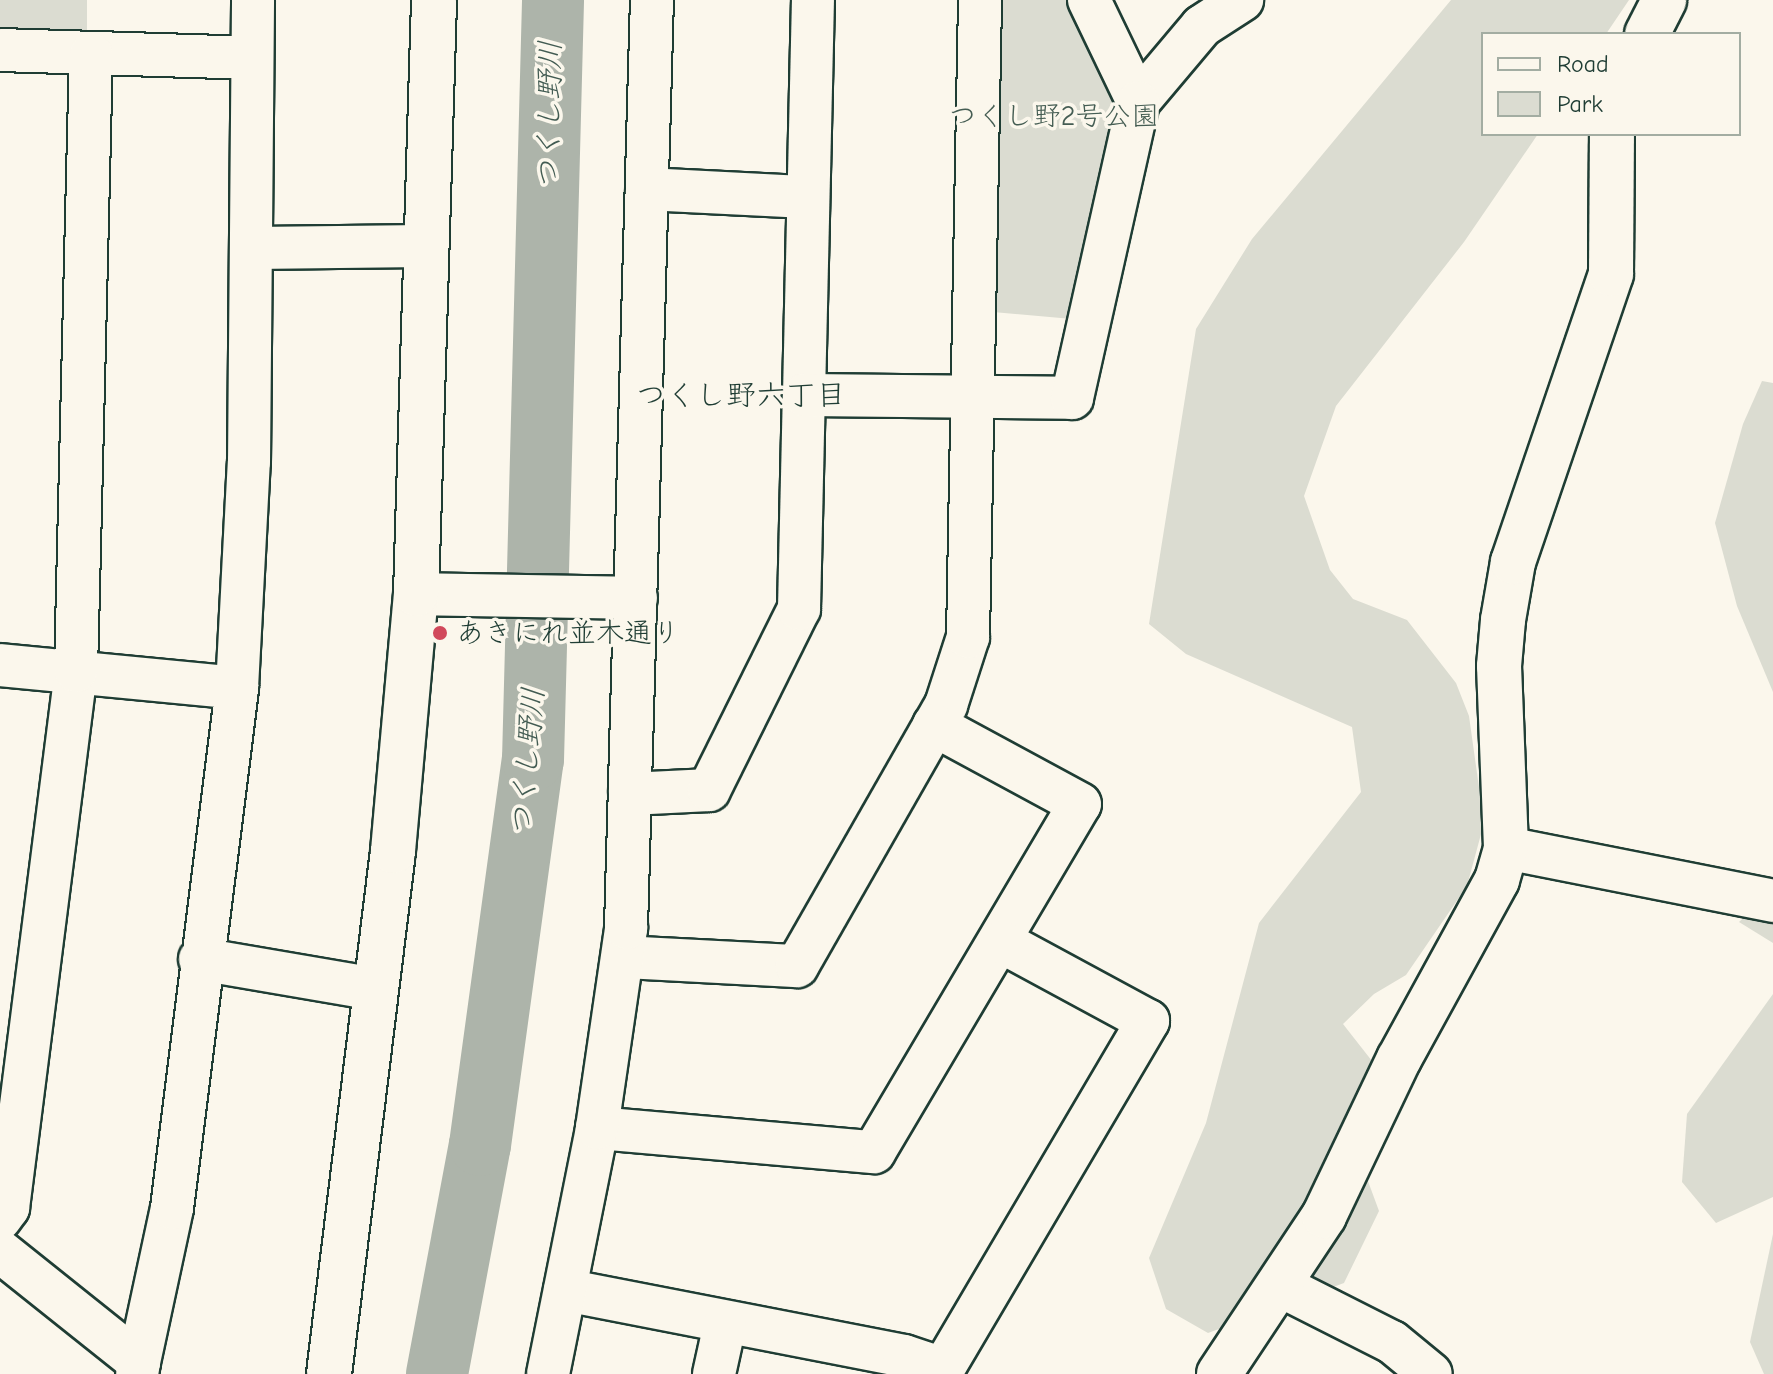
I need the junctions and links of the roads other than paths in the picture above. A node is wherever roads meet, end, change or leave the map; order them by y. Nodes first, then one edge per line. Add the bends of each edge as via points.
1 (253, 0) edge
2 (434, 0) edge
3 (652, 0) edge
4 (813, 0) edge
5 (980, 0) edge
6 (1089, 0) edge
7 (1242, 0) edge
8 (1664, 0) edge
9 (1648, 32) edge
10 (0, 50) edge
11 (91, 54) junction
12 (252, 58) junction
13 (1138, 102) junction
14 (1612, 136) edge
15 (647, 189) junction
16 (806, 197) junction
17 (425, 246) junction
18 (253, 248) junction
19 (804, 395) junction
20 (973, 397) junction
21 (416, 594) junction
22 (636, 598) junction
23 (0, 665) edge
24 (76, 671) junction
25 (237, 688) junction
26 (934, 725) junction
27 (630, 794) junction
28 (1506, 848) junction
29 (1773, 901) edge
30 (1002, 942) junction
31 (623, 957) junction
32 (200, 959) junction
33 (376, 989) junction
34 (597, 1128) junction
35 (0, 1219) edge
36 (0, 1251) edge
37 (1281, 1286) junction
38 (565, 1290) junction
39 (725, 1324) junction
40 (138, 1368) edge
41 (942, 1372) edge
42 (329, 1374) edge
43 (548, 1374) edge
44 (714, 1374) edge
45 (1219, 1374) edge
46 (1431, 1374) edge

1 - 12 street
2 - 17 street
3 - 15 street
4 - 16 street
5 - 20 street
6 - 13 street
7 - 13 street via 1202,26
8 - 9 street
10 - 11 street
11 - 12 street
11 - 24 street
12 - 18 street
13 - 20 street via 1072,398
14 - 28 street via 1611,274 1513,562 1503,620 1499,666
15 - 16 street
15 - 22 street
16 - 19 street
17 - 18 street
17 - 21 street
18 - 25 street
19 - 20 street
19 - 27 street via 799,609 709,790
20 - 26 street via 968,637
21 - 22 street
21 - 33 street
22 - 27 street
23 - 24 street
24 - 25 street
24 - 35 street via 8,1208
25 - 32 street
26 - 30 street via 1080,804
26 - 31 street via 797,966
27 - 31 street
28 - 29 street
28 - 37 street via 1497,880 1399,1059 1344,1179
30 - 34 street via 874,1152
30 - 41 street via 1148,1021
31 - 34 street
32 - 33 street
32 - 40 street via 172,1208
33 - 42 street
34 - 38 street
36 - 40 street
37 - 45 street
37 - 46 street via 1392,1342
38 - 39 street
38 - 43 street
39 - 41 street via 904,1356
39 - 44 street

